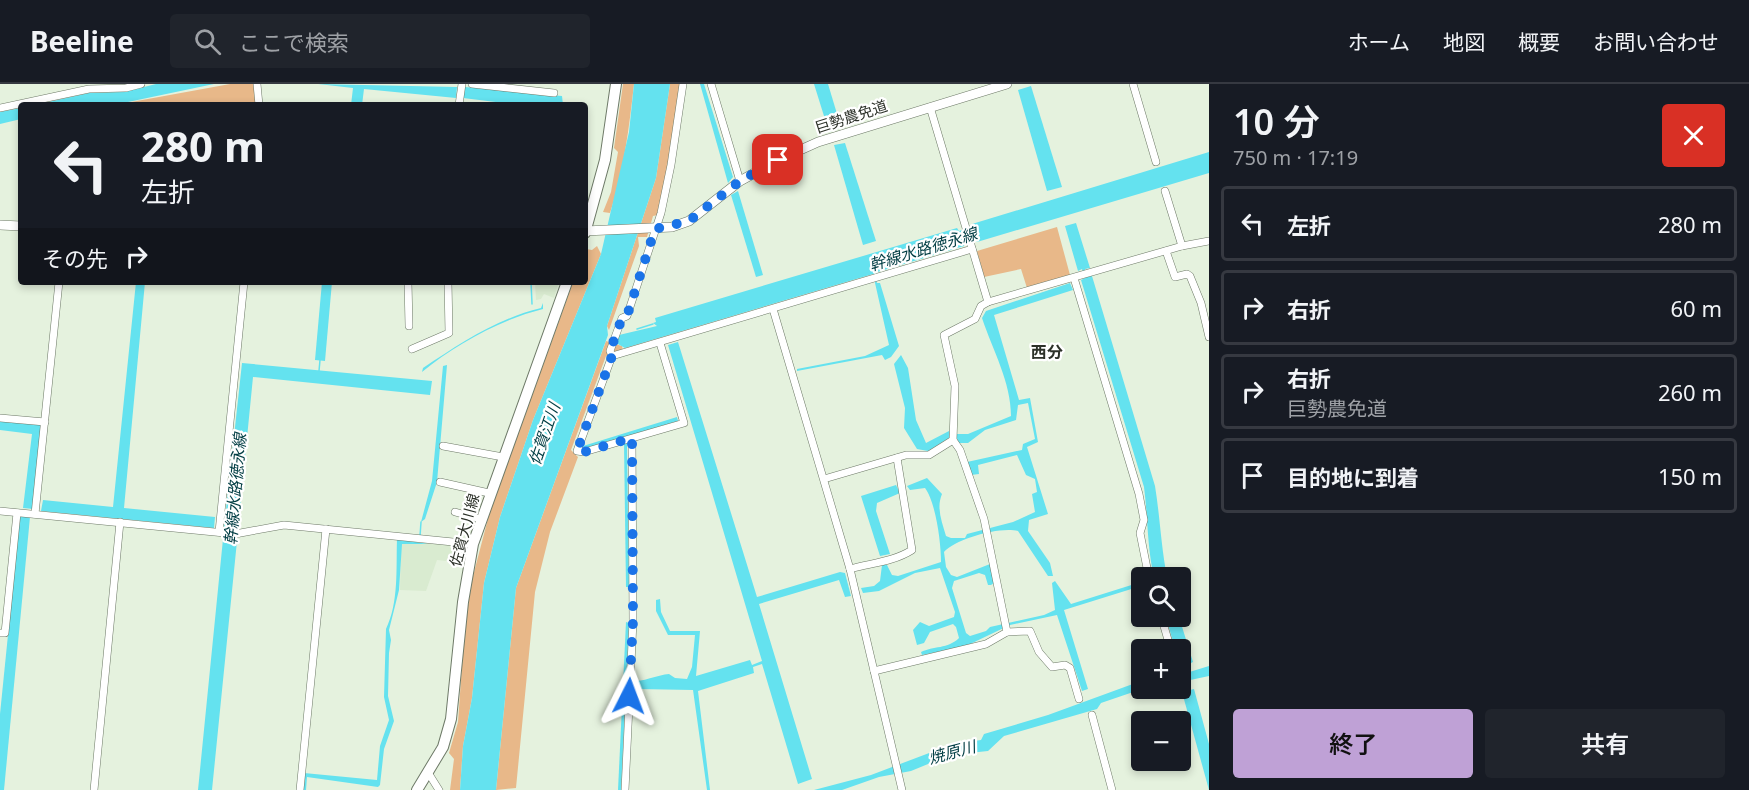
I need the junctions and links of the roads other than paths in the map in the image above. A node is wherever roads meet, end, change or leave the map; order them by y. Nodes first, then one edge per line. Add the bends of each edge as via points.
1 (141, 84) edge
2 (257, 84) edge
3 (472, 84) edge
4 (616, 84) edge
5 (683, 84) edge
6 (711, 84) edge
7 (1007, 84) edge
8 (1133, 84) edge
9 (104, 85) edge
10 (554, 93) dead end
11 (27, 102) edge
12 (259, 102) edge
13 (18, 104) edge
14 (930, 107) junction
15 (0, 108) edge
16 (1156, 162) dead end
17 (740, 181) junction
18 (1165, 191) dead end
19 (588, 221) edge
20 (0, 225) edge
21 (18, 226) edge
22 (653, 229) junction
23 (588, 232) edge
24 (1209, 241) edge
25 (971, 246) junction
26 (1182, 246) junction
27 (1166, 251) junction
28 (1074, 278) junction
29 (59, 285) edge
30 (244, 285) edge
31 (408, 285) edge
32 (448, 285) edge
33 (566, 285) edge
34 (988, 302) junction
35 (773, 309) junction
36 (409, 326) dead end
37 (1209, 338) edge
38 (660, 343) junction
39 (412, 349) dead end
40 (612, 356) junction
41 (0, 418) edge
42 (45, 422) junction
43 (632, 438) junction
44 (952, 440) junction
45 (443, 446) dead end
46 (503, 457) junction
47 (897, 458) junction
48 (824, 479) junction
49 (440, 482) dead end
50 (489, 494) junction
51 (0, 511) edge
52 (455, 512) dead end
53 (17, 513) junction
54 (35, 514) junction
55 (480, 519) junction
56 (120, 522) junction
57 (326, 529) junction
58 (227, 533) junction
59 (473, 544) junction
60 (1147, 567) edge
61 (850, 569) junction
62 (1007, 627) junction
63 (0, 633) edge
64 (874, 672) junction
65 (1079, 699) dead end
66 (1092, 715) dead end
67 (429, 774) junction
68 (94, 790) edge
69 (300, 790) edge
70 (417, 790) edge
71 (439, 790) edge
72 (625, 790) edge
73 (902, 790) edge
74 (1112, 790) edge

1 - 9 street via 126,88
2 - 12 street
3 - 10 street
4 - 19 main road via 605,160
5 - 22 street via 671,165
6 - 17 street
7 - 14 street, 巨勢農免道
8 - 16 street
9 - 11 street
13 - 15 street
14 - 17 street, 巨勢農免道 via 818,142
14 - 25 street
17 - 22 street, 巨勢農免道 via 689,221
18 - 26 street
20 - 21 street
22 - 23 street, 巨勢農免道
22 - 40 street via 627,316 622,318 612,343
24 - 26 street
25 - 34 street
25 - 35 street
26 - 27 street
27 - 28 street
27 - 37 street via 1175,277 1190,276
28 - 34 street
28 - 60 street via 1139,494 1144,520 1140,533
29 - 42 street
30 - 58 street
31 - 36 street
32 - 39 street via 449,333
33 - 46 main road, 佐賀大川線
34 - 44 street via 981,306 975,319 944,335 955,386
35 - 38 street
35 - 48 street
38 - 40 street
38 - 43 street via 684,423
40 - 43 street via 577,451
41 - 42 street
42 - 54 street
43 - 72 street via 633,621
44 - 47 street via 929,455
44 - 62 street via 960,450 986,531
45 - 46 street
46 - 50 main road, 佐賀大川線
47 - 48 street
47 - 61 street via 912,550 888,561
48 - 61 street
49 - 50 street
50 - 55 main road, 佐賀大川線
51 - 53 street
52 - 55 street
53 - 54 street
53 - 63 street via 5,633
54 - 56 street
55 - 59 main road, 佐賀大川線
56 - 58 street
56 - 68 street
57 - 58 street via 284,525
57 - 59 street
57 - 69 street
59 - 67 main road, 佐賀大川線 via 451,719
61 - 64 street
62 - 64 street via 986,644
62 - 65 street via 1030,631 1039,652 1052,667 1070,668
64 - 73 street
66 - 74 street
67 - 70 main road, 佐賀大川線
67 - 71 street

